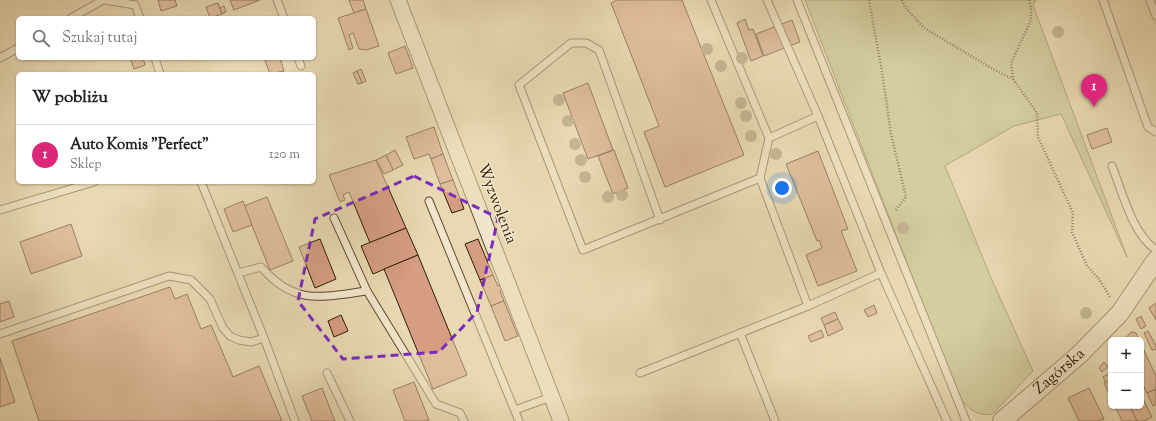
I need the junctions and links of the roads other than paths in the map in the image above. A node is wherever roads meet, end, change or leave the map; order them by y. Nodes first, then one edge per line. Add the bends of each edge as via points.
1 (104, 0) edge
2 (277, 0) edge
3 (398, 0) edge
4 (711, 0) edge
5 (767, 0) edge
6 (797, 0) edge
7 (1103, 0) edge
8 (1150, 0) edge
9 (75, 16) edge
10 (139, 16) edge
11 (283, 16) edge
12 (1156, 16) edge
13 (16, 49) edge
14 (0, 58) edge
15 (155, 60) edge
16 (299, 60) edge
17 (301, 66) dead end
18 (159, 72) edge
19 (818, 116) junction
20 (1156, 132) edge
21 (769, 138) junction
22 (1112, 166) dead end
23 (760, 178) junction
24 (87, 184) edge
25 (202, 184) edge
26 (429, 201) dead end
27 (0, 210) edge
28 (334, 218) dead end
29 (660, 220) junction
30 (1156, 250) edge
31 (1156, 260) edge
32 (238, 273) junction
33 (881, 273) junction
34 (367, 291) junction
35 (808, 306) junction
36 (740, 333) junction
37 (0, 334) edge
38 (264, 338) junction
39 (327, 373) dead end
40 (640, 373) dead end
41 (551, 397) junction
42 (515, 410) junction
43 (296, 421) edge
44 (350, 421) edge
45 (464, 421) edge
46 (519, 421) edge
47 (561, 421) edge
48 (775, 421) edge
49 (947, 421) edge
50 (966, 421) edge
51 (1002, 421) edge

1 - 9 lane
1 - 10 lane via 135,5
2 - 11 lane
3 - 41 street, Wyzwolenia
4 - 21 lane
5 - 19 lane
6 - 50 lane
7 - 20 lane via 1148,127
8 - 12 lane
13 - 14 lane
15 - 18 lane
16 - 17 lane
19 - 21 lane
19 - 33 lane
21 - 23 lane
22 - 30 lane via 1138,233
23 - 29 lane
23 - 35 lane
24 - 27 lane
25 - 32 lane
26 - 42 lane
28 - 34 lane
29 - 29 lane via 583,250 519,85 571,43 586,42 599,50
31 - 51 street, Zagórska via 1120,313 1079,355
32 - 34 lane via 261,267 273,281 299,296 329,296
32 - 38 lane
33 - 35 lane
33 - 49 lane
34 - 45 lane via 436,404 460,413
35 - 36 lane
36 - 40 lane
36 - 48 lane
37 - 38 lane via 169,276 191,280 210,299 223,328 230,336 251,342
38 - 43 lane
39 - 44 lane
41 - 42 lane
41 - 47 street, Wyzwolenia
42 - 46 lane

